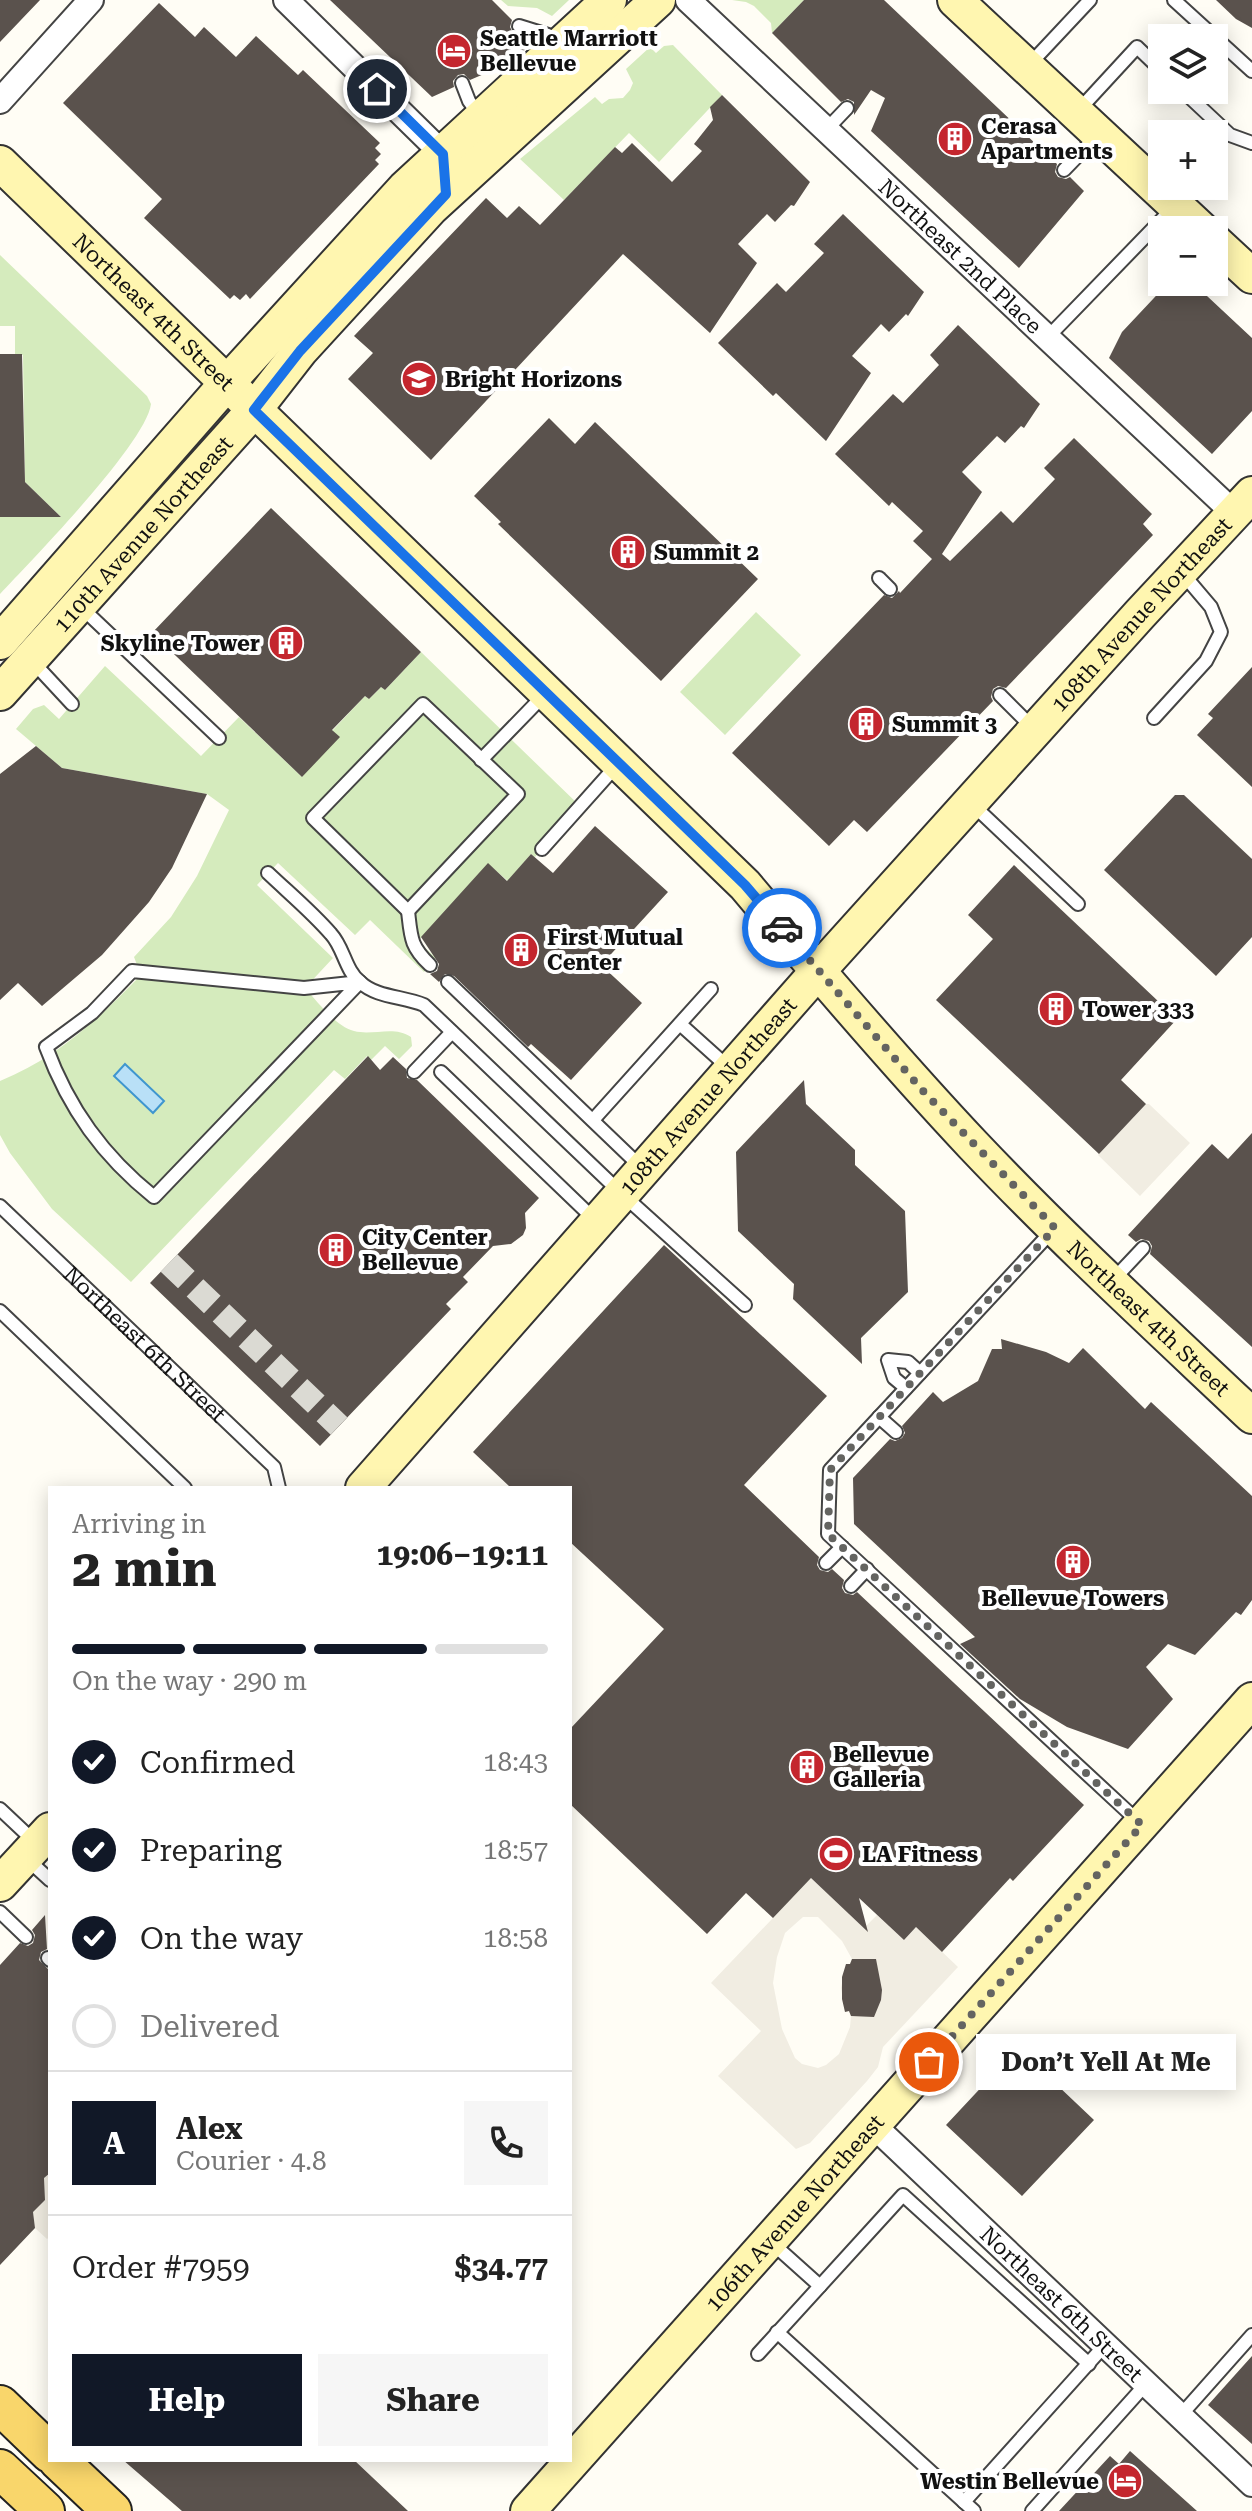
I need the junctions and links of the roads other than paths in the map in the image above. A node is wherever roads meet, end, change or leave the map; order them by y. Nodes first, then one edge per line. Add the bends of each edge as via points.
1 (91, 0) edge
2 (286, 0) edge
3 (609, 0) edge
4 (658, 0) edge
5 (688, 0) edge
6 (955, 0) edge
7 (1090, 0) edge
8 (1174, 0) edge
9 (519, 26) dead end
10 (1148, 58) edge
11 (566, 63) junction
12 (1027, 67) junction
13 (1252, 71) edge
14 (462, 83) dead end
15 (0, 101) edge
16 (1197, 104) edge
17 (847, 108) dead end
18 (481, 118) junction
19 (1087, 123) junction
20 (826, 130) junction
21 (1252, 143) edge
22 (0, 163) edge
23 (1064, 170) dead end
24 (445, 174) junction
25 (1176, 205) junction
26 (1187, 216) edge
27 (1228, 254) edge
28 (1252, 276) edge
29 (1047, 338) junction
30 (227, 383) junction
31 (254, 410) junction
32 (1243, 504) edge
33 (1180, 570) junction
34 (879, 578) dead end
35 (890, 589) dead end
36 (78, 605) junction
37 (7, 646) edge
38 (0, 693) edge
39 (546, 693) junction
40 (1000, 695) dead end
41 (72, 704) dead end
42 (1154, 718) dead end
43 (1036, 730) junction
44 (219, 738) dead end
45 (481, 760) junction
46 (619, 763) junction
47 (970, 803) junction
48 (542, 849) dead end
49 (268, 873) dead end
50 (1078, 904) dead end
51 (408, 911) junction
52 (430, 965) dead end
53 (818, 971) junction
54 (360, 982) junction
55 (448, 982) dead end
56 (711, 989) dead end
57 (680, 1024) junction
58 (452, 1032) junction
59 (731, 1070) junction
60 (414, 1072) dead end
61 (441, 1072) dead end
62 (593, 1120) junction
63 (633, 1182) junction
64 (0, 1206) edge
65 (597, 1222) junction
66 (1055, 1228) junction
67 (1143, 1248) dead end
68 (1112, 1282) junction
69 (745, 1305) dead end
70 (0, 1311) edge
71 (920, 1373) junction
72 (906, 1388) junction
73 (1248, 1405) edge
74 (879, 1417) junction
75 (896, 1432) dead end
76 (183, 1486) edge
77 (279, 1486) edge
78 (365, 1486) edge
79 (842, 1547) junction
80 (826, 1563) dead end
81 (867, 1569) junction
82 (851, 1586) dead end
83 (1252, 1700) edge
84 (0, 1809) edge
85 (1142, 1825) junction
86 (41, 1853) edge
87 (0, 1884) edge
88 (0, 1912) edge
89 (26, 1937) dead end
90 (873, 2125) junction
91 (769, 2241) junction
92 (820, 2286) junction
93 (777, 2332) junction
94 (1252, 2335) edge
95 (1105, 2345) junction
96 (758, 2354) dead end
97 (1089, 2364) junction
98 (1146, 2384) junction
99 (0, 2405) edge
100 (1180, 2416) junction
101 (48, 2451) edge
102 (60, 2462) edge
103 (572, 2462) edge
104 (572, 2462) edge
105 (0, 2469) edge
106 (1252, 2484) edge
107 (969, 2507) edge
108 (45, 2511) edge
109 (112, 2511) edge
110 (528, 2511) edge
111 (1032, 2511) edge

1 - 15 street
2 - 24 street
3 - 11 street, 110th Avenue Northeast
4 - 11 street, 110th Avenue Northeast
5 - 20 street, Northeast 2nd Place
6 - 12 street
7 - 12 lane
8 - 13 lane
9 - 11 lane via 548,35
10 - 19 lane via 1137,47
11 - 18 street, 110th Avenue Northeast
11 - 24 street, 110th Avenue Northeast
12 - 19 street
14 - 18 lane
16 - 21 lane via 1230,135
17 - 20 lane
18 - 24 street, 110th Avenue Northeast
19 - 23 lane
19 - 25 street
20 - 29 street, Northeast 2nd Place
22 - 30 street, Northeast 4th Street
24 - 30 street, 110th Avenue Northeast via 405,188
24 - 31 street, 110th Avenue Northeast
25 - 26 street
25 - 29 lane
27 - 28 street
29 - 32 street, Northeast 2nd Place
30 - 31 street, Northeast 4th Street
30 - 37 street, 110th Avenue Northeast
31 - 36 street, 110th Avenue Northeast
31 - 39 street, Northeast 4th Street
32 - 33 street, 108th Avenue Northeast
33 - 42 lane via 1211,607 1221,632 1206,661
33 - 43 street, 108th Avenue Northeast
34 - 35 lane
36 - 37 street, 110th Avenue Northeast
36 - 44 lane
37 - 38 street, 110th Avenue Northeast
37 - 41 lane
39 - 45 lane
39 - 46 street, Northeast 4th Street
40 - 43 lane
43 - 47 street, 108th Avenue Northeast
45 - 51 lane via 518,794
45 - 51 lane via 423,704 313,818
46 - 48 lane
46 - 53 street, Northeast 4th Street via 745,885
47 - 50 lane
47 - 53 street, 108th Avenue Northeast
49 - 54 lane via 333,935
51 - 52 lane via 411,940
53 - 59 street, 108th Avenue Northeast
53 - 66 street, Northeast 4th Street via 923,1091
54 - 54 lane via 304,988 132,971 92,1013 46,1047 67,1096 96,1142 154,1197
54 - 58 lane via 381,995 424,1005
55 - 62 lane
56 - 57 lane
57 - 59 lane
57 - 62 lane
58 - 60 lane
58 - 63 lane
59 - 63 street, 108th Avenue Northeast
61 - 65 lane
62 - 63 lane
63 - 65 street, 108th Avenue Northeast
63 - 69 lane
64 - 77 lane, Northeast 6th Street via 274,1467
65 - 78 street, 108th Avenue Northeast
66 - 68 street, Northeast 4th Street
66 - 71 lane
67 - 68 lane
68 - 73 street, Northeast 4th Street
70 - 76 lane
71 - 72 lane
71 - 72 lane via 908,1362 888,1360 894,1378
72 - 74 lane
74 - 75 lane
74 - 79 lane via 830,1470 828,1534
79 - 80 lane
79 - 81 lane
81 - 82 lane
81 - 85 lane
83 - 85 street, 106th Avenue Northeast
84 - 86 lane
85 - 90 street, 106th Avenue Northeast
86 - 87 street
88 - 89 lane
90 - 91 street, 106th Avenue Northeast
90 - 95 street, Northeast 6th Street
91 - 92 lane
91 - 103 street, 106th Avenue Northeast
92 - 93 lane
92 - 97 lane via 903,2195
93 - 96 lane
93 - 107 lane
94 - 100 lane
95 - 97 lane
95 - 98 street, Northeast 6th Street
97 - 107 lane
98 - 100 street, Northeast 6th Street
98 - 111 lane
99 - 101 main road
100 - 106 street, Northeast 6th Street
102 - 109 main road
104 - 110 street, 106th Avenue Northeast
105 - 108 main road

